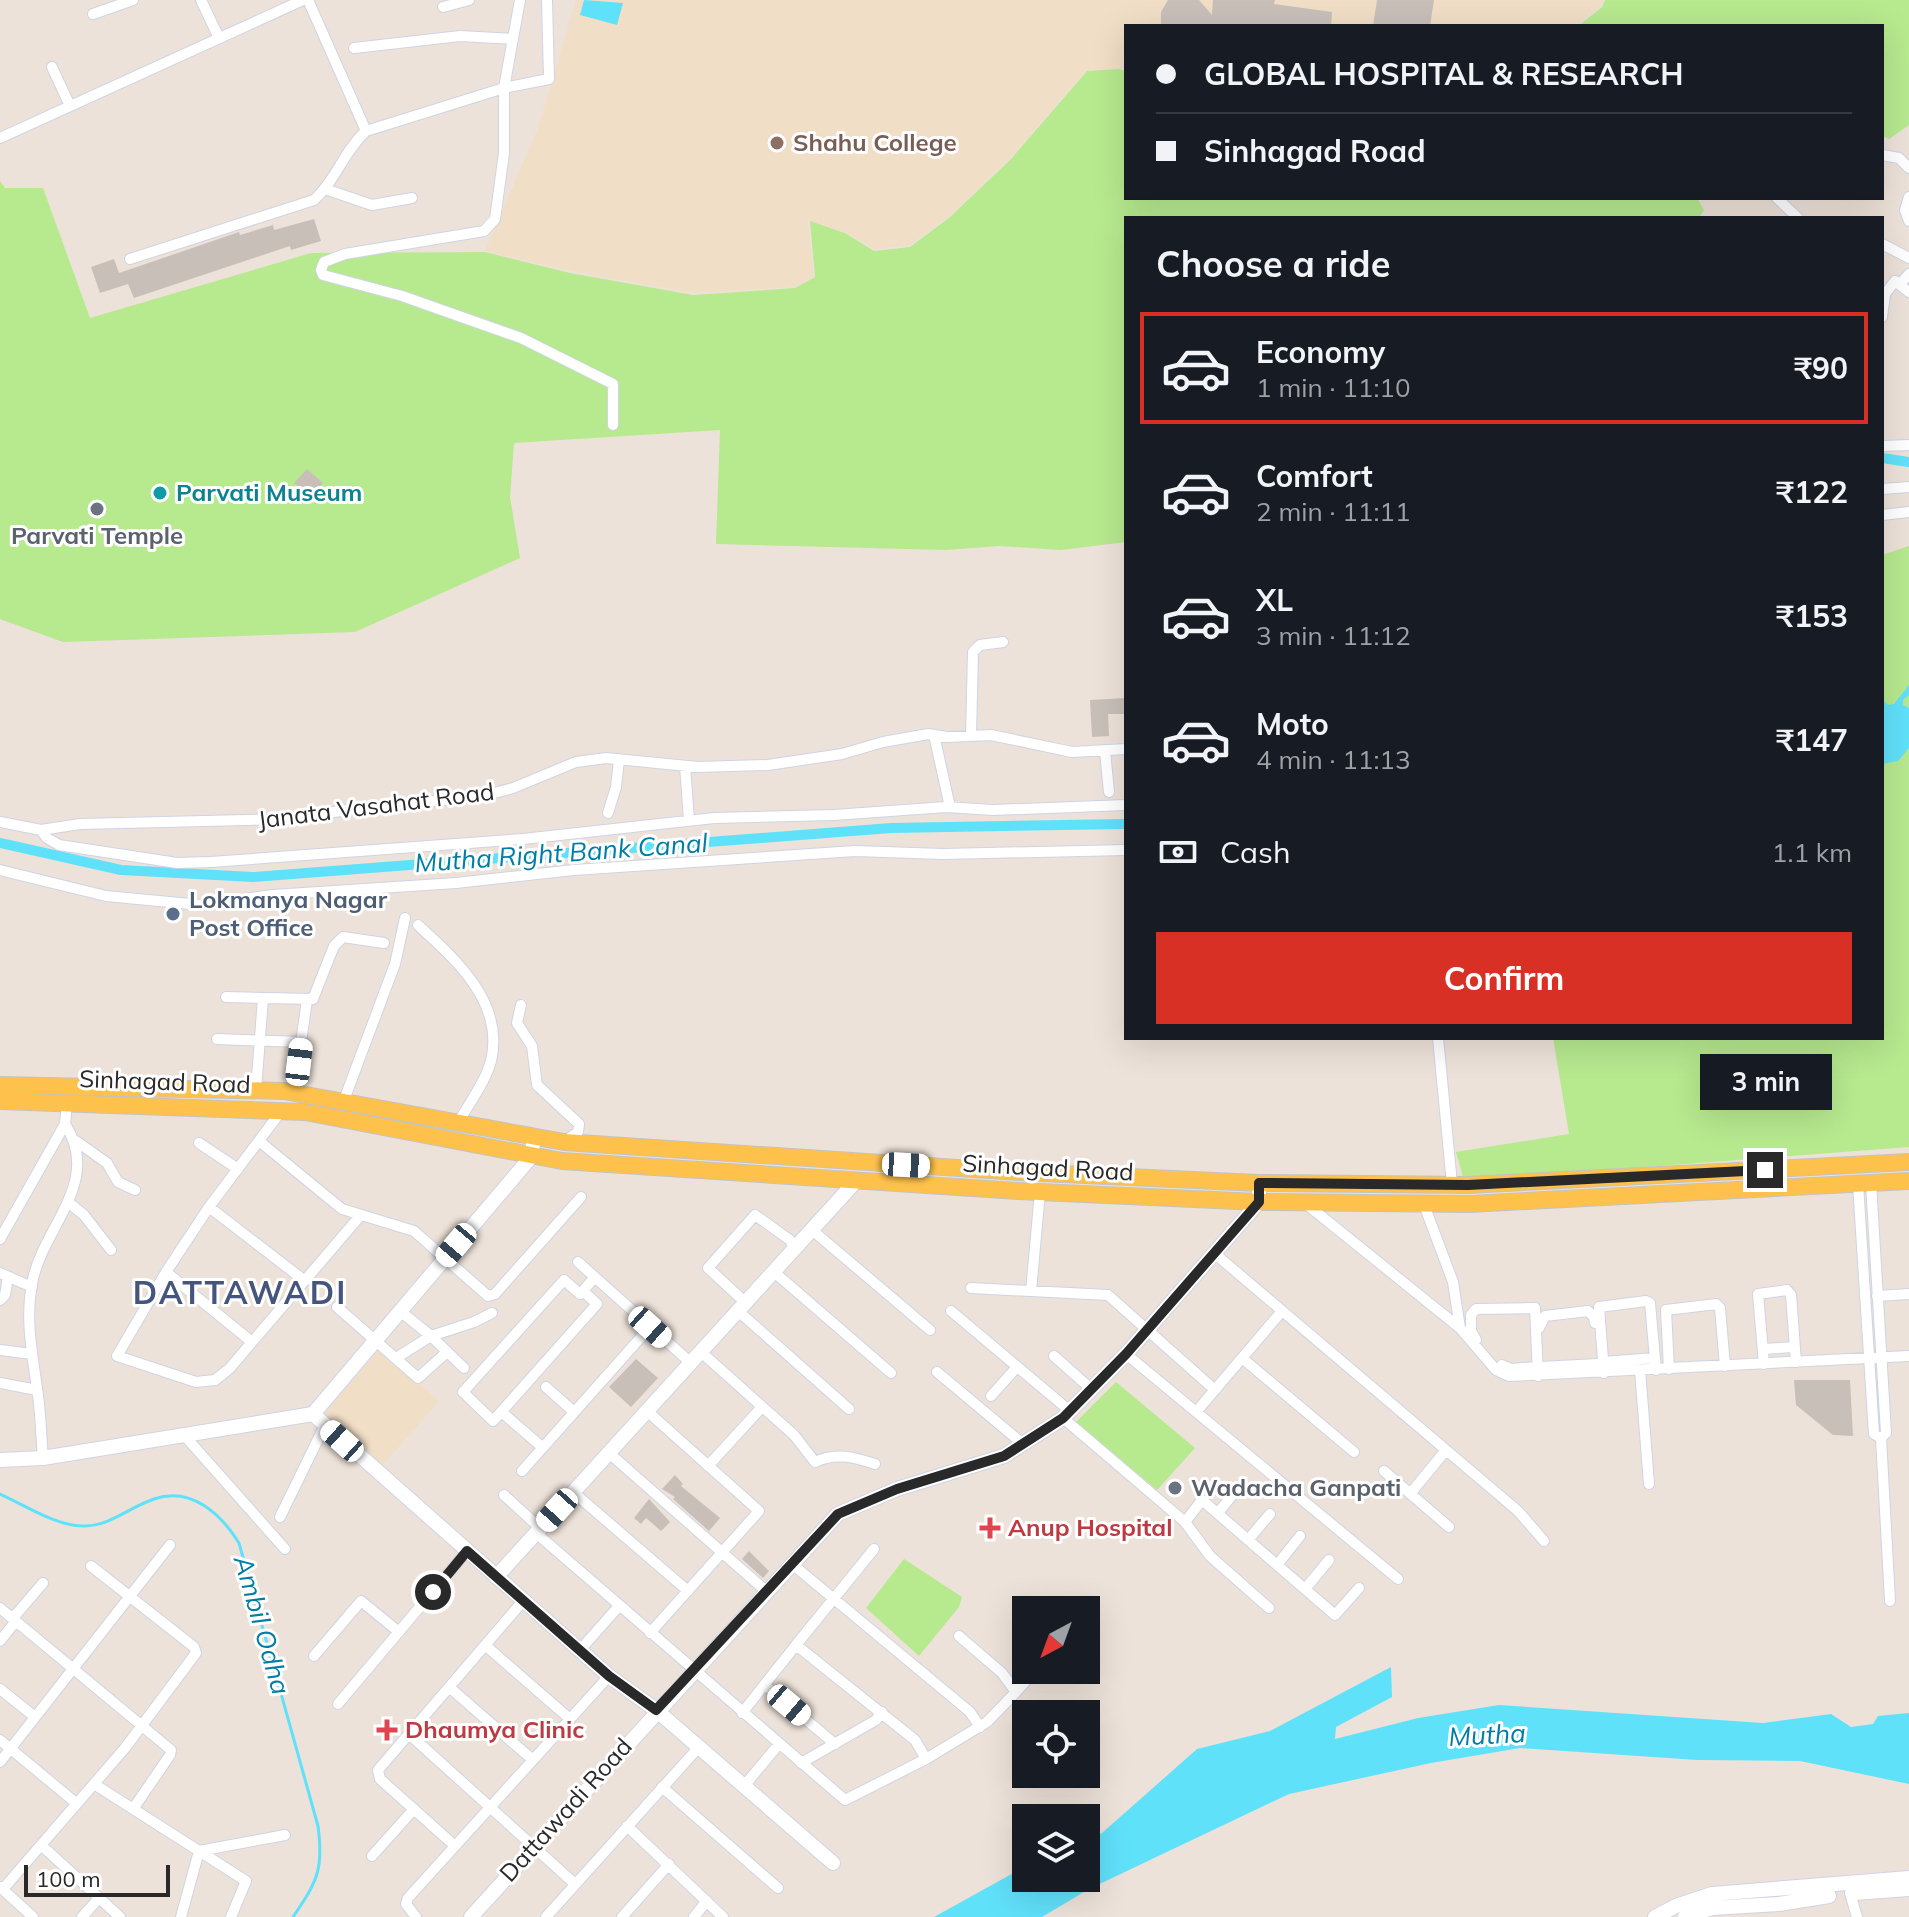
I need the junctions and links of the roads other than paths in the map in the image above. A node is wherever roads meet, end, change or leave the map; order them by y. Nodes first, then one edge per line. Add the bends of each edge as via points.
1 (133, 0) edge
2 (201, 0) edge
3 (305, 0) edge
4 (469, 0) edge
5 (520, 0) edge
6 (547, 0) edge
7 (443, 7) dead end
8 (93, 14) dead end
9 (219, 38) junction
10 (513, 39) junction
11 (354, 48) dead end
12 (52, 67) dead end
13 (504, 88) junction
14 (70, 106) junction
15 (366, 131) junction
16 (0, 138) edge
17 (1884, 155) edge
18 (1909, 168) edge
19 (325, 189) junction
20 (1909, 197) edge
21 (412, 198) dead end
22 (1779, 200) edge
23 (1796, 216) edge
24 (1909, 221) edge
25 (1884, 245) edge
26 (1909, 258) edge
27 (130, 259) dead end
28 (1909, 274) edge
29 (1904, 288) edge
30 (1884, 298) edge
31 (613, 425) dead end
32 (1909, 445) edge
33 (1884, 446) edge
34 (1909, 487) edge
35 (1884, 489) edge
36 (1909, 512) edge
37 (1884, 515) edge
38 (1003, 642) dead end
39 (934, 735) junction
40 (971, 736) junction
41 (1124, 749) edge
42 (1105, 751) junction
43 (619, 760) junction
44 (685, 766) junction
45 (1109, 792) dead end
46 (1124, 805) edge
47 (950, 807) junction
48 (608, 813) dead end
49 (689, 820) junction
50 (0, 822) edge
51 (41, 830) junction
52 (1124, 850) edge
53 (0, 870) edge
54 (405, 918) dead end
55 (418, 925) dead end
56 (384, 943) dead end
57 (226, 997) dead end
58 (263, 998) junction
59 (307, 1000) junction
60 (521, 1005) dead end
61 (217, 1039) dead end
62 (1438, 1040) edge
63 (259, 1041) junction
64 (301, 1042) junction
65 (0, 1085) edge
66 (256, 1090) junction
67 (294, 1092) junction
68 (78, 1098) junction
69 (344, 1100) junction
70 (0, 1101) edge
71 (282, 1110) junction
72 (458, 1123) junction
73 (65, 1124) junction
74 (534, 1138) junction
75 (76, 1141) junction
76 (259, 1141) junction
77 (564, 1142) junction
78 (199, 1143) dead end
79 (531, 1157) junction
80 (1909, 1162) edge
81 (1864, 1165) junction
82 (238, 1169) junction
83 (856, 1181) junction
84 (1909, 1181) edge
85 (1259, 1183) junction
86 (1452, 1184) junction
87 (1864, 1184) junction
88 (135, 1190) dead end
89 (1040, 1192) junction
90 (581, 1197) dead end
91 (1304, 1201) junction
92 (68, 1202) junction
93 (1259, 1202) junction
94 (1423, 1202) junction
95 (209, 1207) junction
96 (360, 1216) junction
97 (812, 1230) junction
98 (0, 1239) edge
99 (795, 1249) junction
100 (111, 1250) dead end
101 (1214, 1253) junction
102 (445, 1258) junction
103 (578, 1262) dead end
104 (166, 1272) junction
105 (774, 1272) junction
106 (4, 1275) edge
107 (595, 1277) junction
108 (305, 1281) junction
109 (32, 1287) junction
110 (971, 1288) dead end
111 (583, 1291) junction
112 (1031, 1291) junction
113 (1909, 1294) edge
114 (1877, 1296) junction
115 (0, 1300) edge
116 (1753, 1302) dead end
117 (1724, 1304) dead end
118 (337, 1307) dead end
119 (742, 1307) junction
120 (400, 1311) junction
121 (951, 1311) dead end
122 (1282, 1311) junction
123 (492, 1313) dead end
124 (650, 1327) junction
125 (1148, 1328) junction
126 (1460, 1328) junction
127 (930, 1330) dead end
128 (431, 1336) junction
129 (375, 1341) junction
130 (252, 1342) junction
131 (1794, 1347) junction
132 (1763, 1349) junction
133 (0, 1350) edge
134 (447, 1352) junction
135 (32, 1354) junction
136 (1126, 1354) junction
137 (1054, 1356) dead end
138 (1909, 1356) edge
139 (696, 1357) junction
140 (396, 1358) junction
141 (1242, 1358) junction
142 (1880, 1358) junction
143 (1867, 1359) junction
144 (1796, 1362) junction
145 (1656, 1364) junction
146 (1760, 1364) junction
147 (1726, 1366) junction
148 (1017, 1367) junction
149 (464, 1368) dead end
150 (1601, 1368) junction
151 (1669, 1369) junction
152 (1640, 1370) junction
153 (1539, 1371) junction
154 (937, 1372) dead end
155 (891, 1373) dead end
156 (0, 1383) edge
157 (546, 1387) dead end
158 (1091, 1389) junction
159 (37, 1390) junction
160 (1215, 1390) junction
161 (991, 1396) dead end
162 (762, 1407) junction
163 (849, 1409) dead end
164 (647, 1411) junction
165 (574, 1412) junction
166 (1196, 1412) junction
167 (313, 1414) junction
168 (505, 1415) dead end
169 (1066, 1415) junction
170 (325, 1425) junction
171 (183, 1434) junction
172 (1881, 1438) junction
173 (1023, 1444) junction
174 (542, 1447) junction
175 (1446, 1450) junction
176 (1354, 1452) dead end
177 (609, 1453) junction
178 (43, 1458) junction
179 (0, 1460) edge
180 (875, 1464) dead end
181 (708, 1466) junction
182 (522, 1471) dead end
183 (1384, 1471) dead end
184 (1649, 1484) dead end
185 (1238, 1488) dead end
186 (573, 1492) junction
187 (1410, 1494) junction
188 (504, 1495) dead end
189 (1218, 1513) junction
190 (1270, 1514) dead end
191 (280, 1517) dead end
192 (1185, 1522) junction
193 (1449, 1527) dead end
194 (538, 1531) junction
195 (1300, 1536) dead end
196 (1248, 1540) junction
197 (1544, 1541) dead end
198 (170, 1545) dead end
199 (285, 1549) dead end
200 (874, 1549) dead end
201 (467, 1551) junction
202 (723, 1552) junction
203 (1329, 1560) dead end
204 (792, 1564) junction
205 (1277, 1565) junction
206 (91, 1566) dead end
207 (496, 1577) junction
208 (1398, 1579) dead end
209 (43, 1583) dead end
210 (1359, 1588) dead end
211 (1305, 1589) junction
212 (688, 1591) junction
213 (766, 1591) junction
214 (129, 1596) junction
215 (832, 1598) junction
216 (523, 1601) junction
217 (1890, 1601) dead end
218 (619, 1606) junction
219 (0, 1608) edge
220 (1269, 1608) dead end
221 (14, 1620) junction
222 (399, 1632) junction
223 (650, 1633) junction
224 (959, 1636) dead end
225 (0, 1641) edge
226 (485, 1645) junction
227 (796, 1645) junction
228 (580, 1650) junction
229 (314, 1656) dead end
230 (72, 1668) junction
231 (693, 1671) junction
232 (609, 1676) junction
233 (1023, 1684) edge
234 (766, 1686) junction
235 (449, 1687) junction
236 (0, 1689) edge
237 (1016, 1692) junction
238 (338, 1704) dead end
239 (656, 1710) junction
240 (882, 1712) junction
241 (742, 1713) junction
242 (35, 1717) junction
243 (570, 1719) junction
244 (143, 1723) junction
245 (980, 1727) junction
246 (409, 1734) junction
247 (0, 1740) edge
248 (779, 1744) junction
249 (835, 1744) junction
250 (699, 1747) junction
251 (10, 1749) junction
252 (926, 1759) junction
253 (533, 1760) junction
254 (0, 1762) edge
255 (801, 1763) junction
256 (94, 1784) junction
257 (744, 1786) junction
258 (662, 1787) junction
259 (76, 1803) junction
260 (490, 1807) junction
261 (133, 1809) junction
262 (414, 1809) junction
263 (627, 1826) junction
264 (285, 1835) dead end
265 (41, 1845) junction
266 (455, 1846) junction
267 (534, 1846) junction
268 (199, 1851) junction
269 (372, 1856) dead end
270 (833, 1863) dead end
271 (669, 1864) junction
272 (1909, 1878) edge
273 (575, 1884) junction
274 (1, 1888) edge
275 (778, 1888) dead end
276 (1909, 1889) edge
277 (1850, 1893) junction
278 (99, 1898) junction
279 (707, 1901) junction
280 (1779, 1904) edge
281 (1725, 1912) edge
282 (1664, 1915) edge
283 (33, 1917) edge
284 (82, 1917) edge
285 (120, 1917) edge
286 (181, 1917) edge
287 (231, 1917) edge
288 (416, 1917) edge
289 (471, 1917) edge
290 (546, 1917) edge
291 (622, 1917) edge
292 (694, 1917) edge
293 (723, 1917) edge
294 (1685, 1917) edge
295 (1857, 1917) edge

1 - 8 street
2 - 9 street
3 - 9 street
3 - 15 street
4 - 7 street
5 - 10 street
6 - 13 street via 549,79
9 - 14 street
10 - 11 street via 460,36
10 - 13 street
12 - 14 street
13 - 15 street
13 - 31 street via 504,153 490,226 345,254 324,262 321,270 323,275 521,338 613,384
14 - 16 street
15 - 19 street
17 - 18 street via 1899,158
19 - 21 street via 372,205
19 - 27 street via 314,200
20 - 24 street
22 - 23 street
25 - 26 street
28 - 29 street
29 - 30 street via 1895,281
32 - 33 street
34 - 35 street
36 - 37 street
38 - 40 street via 980,645 973,652
39 - 40 street, Janata Vasahat Road
39 - 44 street, Janata Vasahat Road via 810,760
39 - 47 street
40 - 42 street, Janata Vasahat Road via 991,735 1072,752
41 - 42 street, Janata Vasahat Road
42 - 45 street
43 - 44 street, Janata Vasahat Road
43 - 48 street
43 - 51 street, Janata Vasahat Road via 576,762 483,796 289,819 80,824
44 - 49 street
46 - 47 street
47 - 49 street
49 - 51 street via 523,839 189,863 59,845
50 - 51 street, Janata Vasahat Road
52 - 53 street via 855,851 574,870 201,905 106,896
54 - 69 street via 395,964
55 - 72 street via 469,975 491,1021 492,1057
56 - 59 street via 343,937 334,946 317,994
57 - 58 street
58 - 59 street
58 - 63 street
59 - 64 street
60 - 77 street via 517,1023 532,1046 537,1085 579,1124 578,1132
61 - 63 street
62 - 86 street
63 - 64 street
63 - 66 street
64 - 67 street
65 - 68 main road, Sinhagad Road
66 - 67 main road, Sinhagad Road
66 - 68 main road, Sinhagad Road
67 - 69 main road, Sinhagad Road
68 - 70 main road, Sinhagad Road
68 - 71 main road, Sinhagad Road
68 - 73 street
69 - 72 main road, Sinhagad Road
71 - 76 street
71 - 79 main road, Sinhagad Road
72 - 74 main road, Sinhagad Road
73 - 75 street
73 - 98 street
74 - 77 main road, Sinhagad Road
74 - 79 street
75 - 88 street via 107,1163 118,1182
75 - 92 street via 76,1185
76 - 82 street
76 - 96 street via 342,1209
77 - 85 main road, Sinhagad Road
78 - 82 street
79 - 83 main road, Sinhagad Road
79 - 102 street
80 - 81 main road, Sinhagad Road
81 - 86 main road, Sinhagad Road
81 - 87 main road
82 - 95 street
83 - 89 main road, Sinhagad Road
83 - 97 street
84 - 87 main road, Sinhagad Road
85 - 86 main road, Sinhagad Road
85 - 93 street
87 - 94 main road, Sinhagad Road
87 - 114 street
87 - 143 street
89 - 93 main road, Sinhagad Road
89 - 112 street
90 - 102 street via 492,1296
91 - 93 main road, Sinhagad Road
91 - 94 main road, Sinhagad Road
91 - 126 street
92 - 100 street
92 - 109 street
93 - 101 street, Dattawadi Road
94 - 126 street via 1453,1282
95 - 104 street
95 - 108 street
96 - 102 street via 414,1231
96 - 108 street
97 - 99 street
97 - 127 street
99 - 105 street
99 - 119 street via 755,1215 708,1268
101 - 122 street
101 - 125 street, Dattawadi Road
102 - 120 street
103 - 107 street
104 - 130 street
104 - 130 street via 117,1356 196,1382 215,1380
105 - 119 street
105 - 155 street
106 - 109 street
106 - 115 street via 5,1295
107 - 111 street
107 - 124 street
108 - 130 street
109 - 135 street via 27,1324
110 - 112 street
111 - 111 street via 597,1304 493,1421 463,1392 564,1280 580,1294
112 - 125 street via 1108,1295
113 - 114 street
114 - 142 street
116 - 146 street
117 - 147 street
118 - 129 street
119 - 139 street
119 - 163 street
120 - 128 street
120 - 129 street
121 - 148 street
122 - 141 street
122 - 175 street
123 - 128 street
124 - 139 street
124 - 165 street
125 - 136 street, Dattawadi Road
125 - 160 street
126 - 153 street via 1496,1370 1509,1376
128 - 134 street
128 - 140 street
129 - 140 street
129 - 167 street
131 - 132 street
131 - 132 street via 1787,1290 1758,1294
131 - 144 street
132 - 146 street
133 - 135 street
134 - 140 street via 418,1378
134 - 149 street
135 - 159 street
136 - 158 street, Dattawadi Road
136 - 166 street
137 - 158 street
138 - 142 street
139 - 162 street
139 - 164 street
141 - 160 street
141 - 176 street
142 - 143 street
142 - 172 street via 1886,1433
143 - 144 street
143 - 172 street via 1874,1434
144 - 146 street
145 - 150 street
145 - 150 street via 1646,1301 1599,1307
145 - 151 street
145 - 152 street
146 - 147 street
147 - 151 street
147 - 151 street via 1716,1304 1663,1314
148 - 161 street
148 - 169 street
150 - 152 street
150 - 153 street
150 - 153 street via 1594,1317 1588,1311 1541,1319
152 - 184 street
153 - 153 street via 1535,1308 1473,1311 1473,1337 1500,1364
154 - 173 street
156 - 159 street
157 - 165 street
158 - 169 street, Dattawadi Road
159 - 178 street
160 - 166 street
162 - 180 street via 815,1462 833,1456
162 - 181 street
164 - 177 street
164 - 181 street
165 - 174 street
166 - 208 street
167 - 170 street
167 - 171 street
168 - 174 street
169 - 173 street, Dattawadi Road
169 - 192 street
170 - 191 street
170 - 201 street
171 - 178 street
171 - 199 street
172 - 217 street
173 - 204 street, Dattawadi Road via 1004,1456 897,1489 838,1514
174 - 182 street
175 - 187 street
175 - 197 street via 1518,1511
177 - 186 street
177 - 202 street
178 - 179 street
181 - 202 street via 759,1511
183 - 187 street
185 - 189 street
186 - 194 street
186 - 212 street
187 - 193 street
188 - 194 street
189 - 192 street via 1202,1500
189 - 196 street
190 - 196 street
192 - 220 street via 1210,1556
194 - 207 street
194 - 218 street
195 - 205 street
196 - 205 street
198 - 214 street
200 - 215 street
201 - 207 street
201 - 222 street
202 - 212 street
202 - 213 street
203 - 211 street
204 - 213 street, Dattawadi Road
204 - 215 street
205 - 211 street
206 - 214 street
207 - 216 street
209 - 221 street
210 - 211 street via 1335,1615
212 - 223 street
213 - 231 street, Dattawadi Road
214 - 230 street
214 - 244 street via 196,1653
215 - 227 street
215 - 245 street via 970,1712
216 - 226 street
216 - 228 street
218 - 223 street
218 - 228 street
219 - 221 street
221 - 225 street
221 - 230 street
222 - 229 street via 361,1601
222 - 238 street
223 - 231 street
224 - 237 street
226 - 235 street
226 - 243 street
227 - 234 street
227 - 240 street
228 - 232 street
230 - 242 street
230 - 244 street
231 - 239 street, Dattawadi Road
231 - 241 street
232 - 239 street
232 - 243 street
233 - 237 street
234 - 241 street
234 - 249 street
235 - 246 street
235 - 253 street
236 - 242 street
237 - 245 street
239 - 250 street
239 - 267 street, Dattawadi Road
240 - 249 street
240 - 252 street via 915,1740
241 - 248 street
242 - 251 street
243 - 253 street
244 - 256 street
244 - 261 street via 171,1750
245 - 252 street
246 - 260 street
246 - 262 street via 378,1774
247 - 251 street
248 - 255 street
248 - 257 street
249 - 255 street
250 - 257 street
250 - 258 street
251 - 254 street
251 - 259 street
252 - 255 street via 845,1800
253 - 260 street
256 - 259 street
256 - 261 street
257 - 270 street
258 - 263 street
258 - 275 street
259 - 265 street
260 - 266 street
260 - 267 street
261 - 268 street
262 - 266 street
262 - 269 street
263 - 271 street
263 - 273 street
264 - 268 street
265 - 274 street
265 - 278 street
266 - 288 street via 408,1898 406,1904
267 - 273 street
267 - 289 street, Dattawadi Road
268 - 286 street
268 - 287 street via 246,1881
271 - 279 street
271 - 291 street
272 - 280 street
273 - 290 street
274 - 283 street
276 - 277 street
277 - 280 street
277 - 295 street
278 - 284 street
278 - 285 street
279 - 292 street
279 - 293 street
280 - 281 street
280 - 282 street via 1712,1894
281 - 294 street

